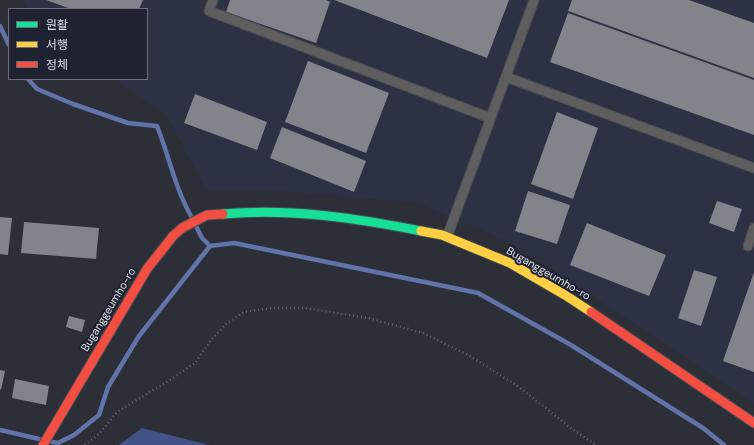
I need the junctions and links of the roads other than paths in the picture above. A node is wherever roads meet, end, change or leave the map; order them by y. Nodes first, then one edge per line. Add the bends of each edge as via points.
1 (213, 0) edge
2 (534, 0) edge
3 (506, 77) junction
4 (490, 118) junction
5 (754, 168) edge
6 (754, 228) edge
7 (447, 237) junction
8 (748, 246) dead end
9 (754, 423) edge
10 (43, 445) edge

1 - 4 lane via 209,11
2 - 3 lane
3 - 4 lane
3 - 5 lane
4 - 7 lane
6 - 8 lane
7 - 9 street, Buganggeumho-ro via 510,263 565,295
7 - 10 street, Buganggeumho-ro via 365,220 293,212 252,210 207,215 182,228 173,236 147,269

